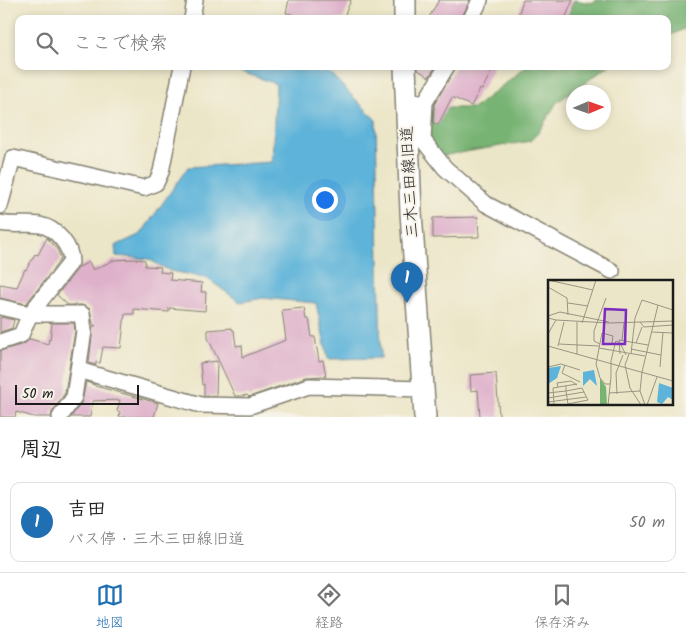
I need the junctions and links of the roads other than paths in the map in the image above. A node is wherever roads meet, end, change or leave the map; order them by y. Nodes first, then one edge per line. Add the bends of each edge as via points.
1 (195, 0) edge
2 (405, 0) edge
3 (480, 0) edge
4 (193, 15) edge
5 (405, 15) edge
6 (473, 15) edge
7 (181, 70) edge
8 (406, 70) edge
9 (443, 70) edge
10 (415, 102) junction
11 (0, 206) edge
12 (0, 223) edge
13 (612, 271) dead end
14 (0, 307) edge
15 (30, 314) junction
16 (0, 342) edge
17 (78, 370) junction
18 (423, 390) junction
19 (60, 417) edge
20 (424, 417) edge

1 - 4 street
2 - 5 street
3 - 6 street
7 - 11 street via 162,172 156,183 144,188 13,158
8 - 10 street, 三木三田線旧道
9 - 10 street
10 - 13 street via 423,140 445,168 486,204
10 - 18 street, 三木三田線旧道
12 - 15 street via 41,225 58,235 71,253 71,262
14 - 15 street
15 - 16 street via 21,335
15 - 17 street via 82,314 84,330
17 - 18 street via 201,405 250,406 309,386
17 - 19 street via 74,397
18 - 20 street, 三木三田線旧道

